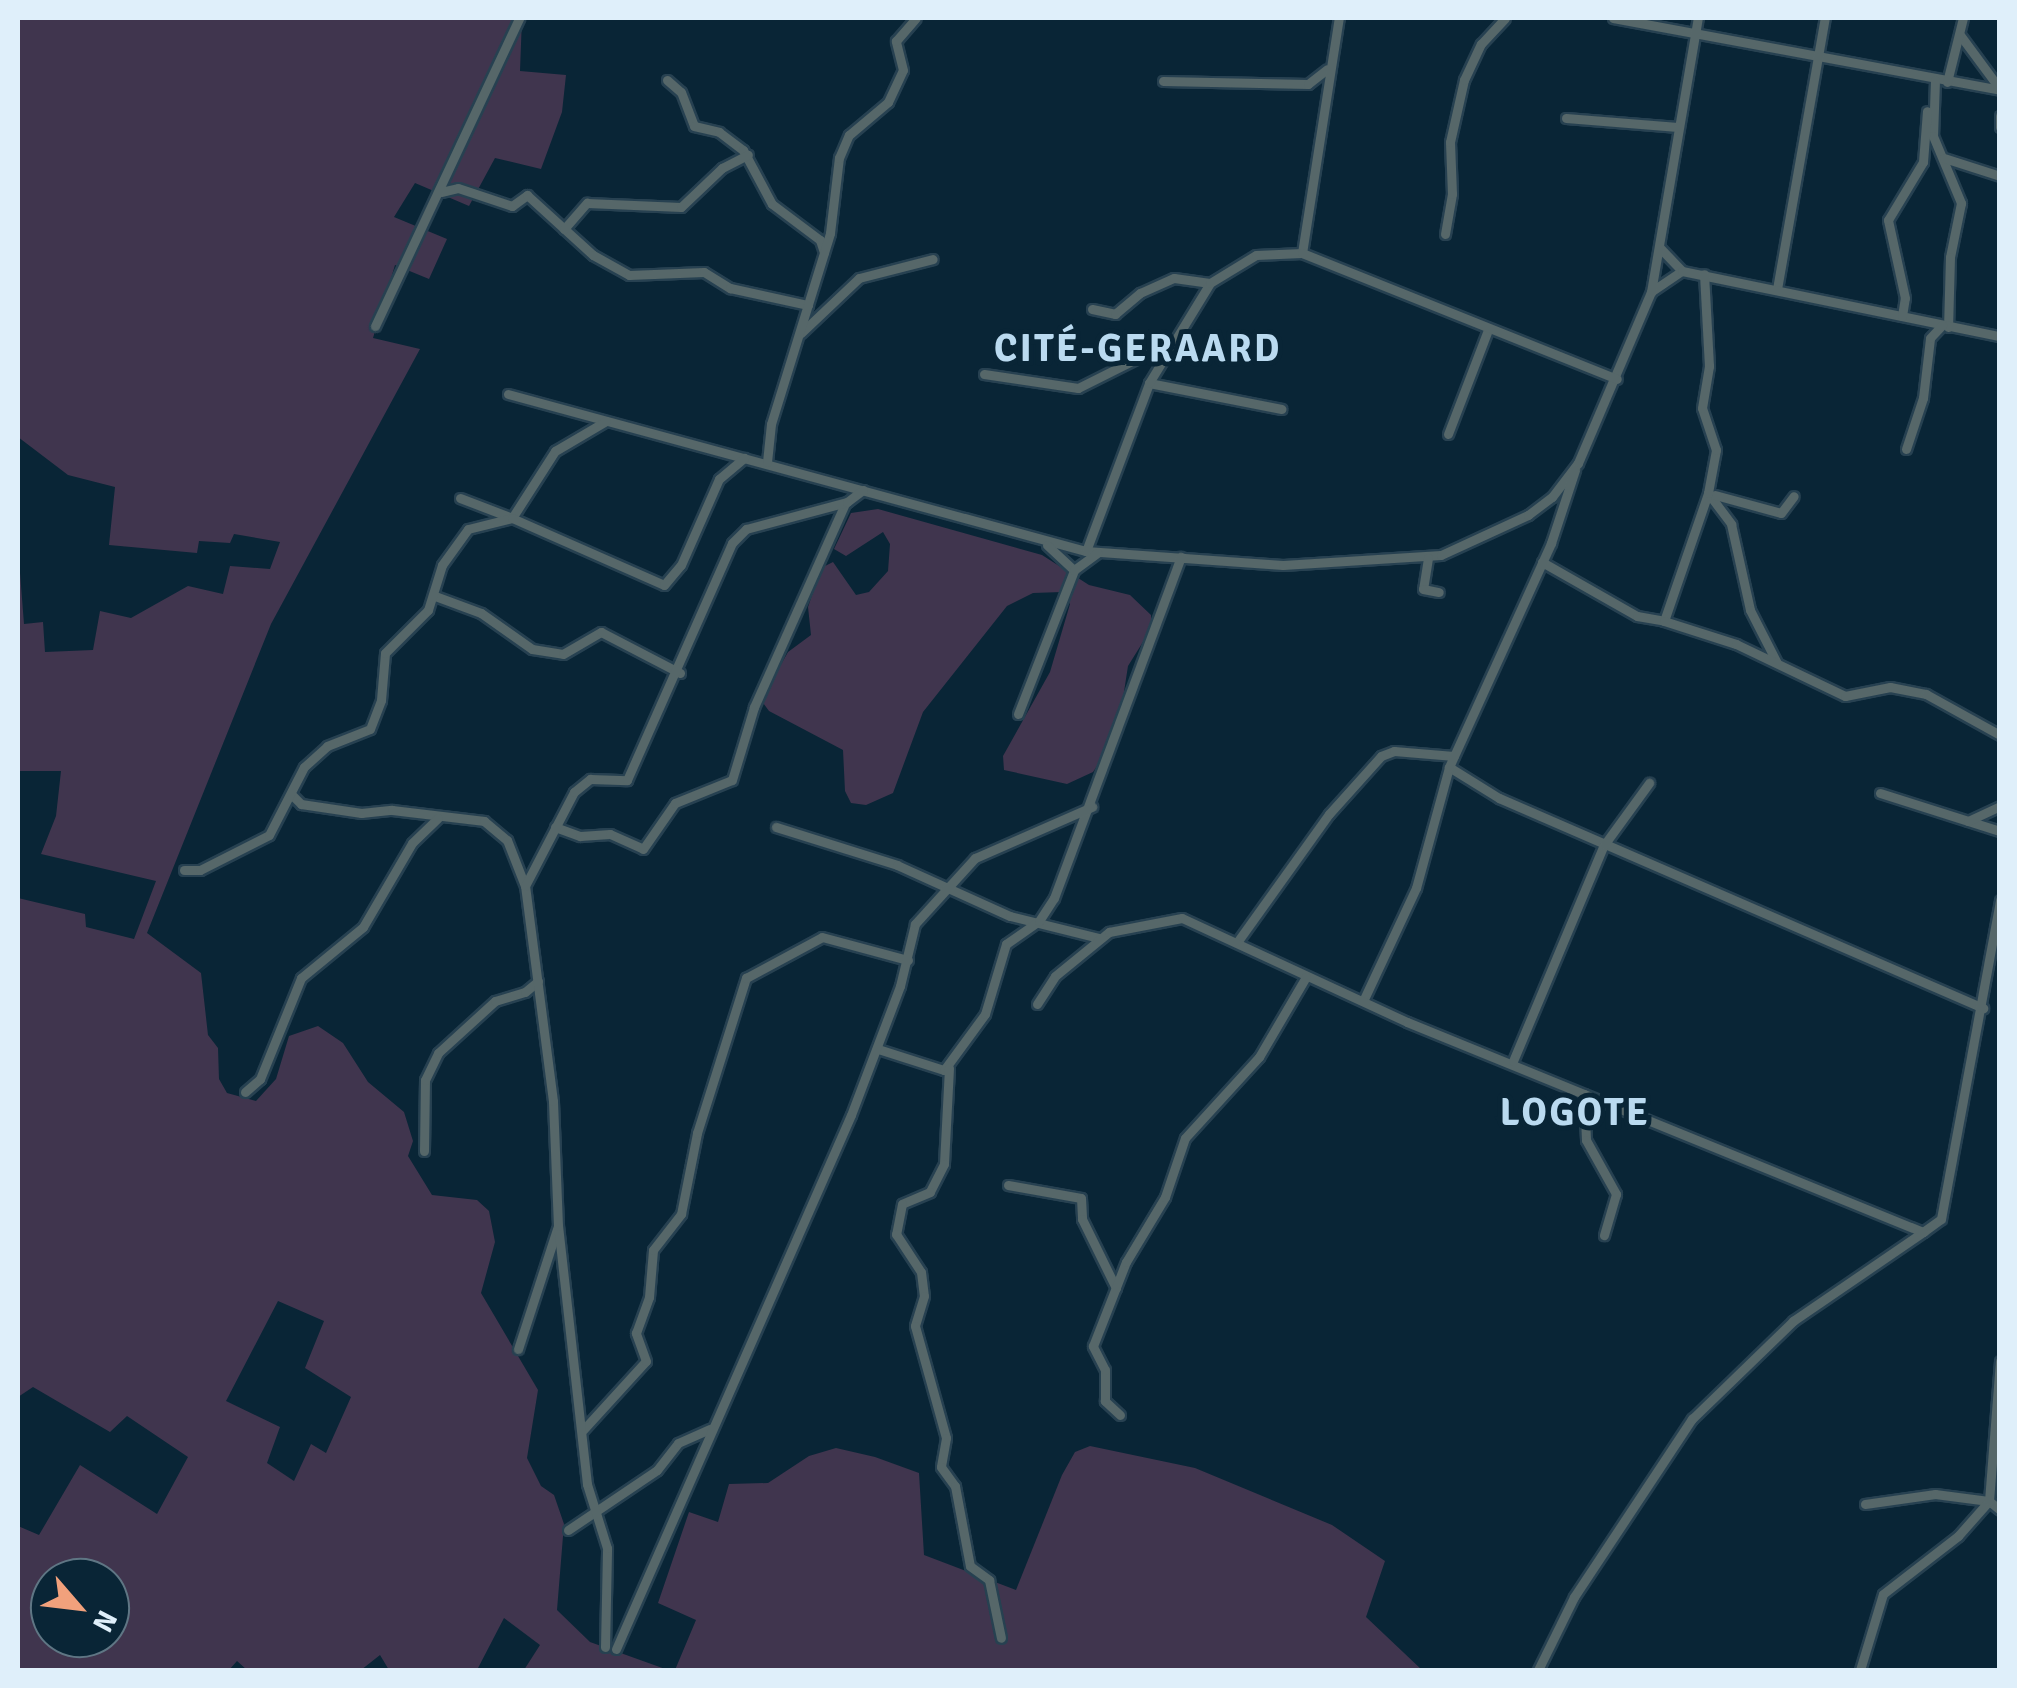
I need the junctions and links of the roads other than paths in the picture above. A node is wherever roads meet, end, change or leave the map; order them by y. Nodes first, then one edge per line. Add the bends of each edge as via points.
1 (519, 18) edge
2 (916, 18) edge
3 (1338, 18) edge
4 (1506, 18) edge
5 (1613, 18) edge
6 (1698, 18) edge
7 (1825, 18) edge
8 (1964, 18) edge
9 (1695, 34) junction
10 (1960, 35) junction
11 (1818, 58) junction
12 (1330, 67) junction
13 (667, 80) dead end
14 (1934, 80) junction
15 (1163, 81) dead end
16 (1947, 82) junction
17 (2000, 90) edge
18 (1930, 105) junction
19 (2000, 116) edge
20 (1566, 118) dead end
21 (1678, 127) junction
22 (2000, 127) edge
23 (748, 156) junction
24 (1944, 158) junction
25 (2000, 176) edge
26 (441, 192) junction
27 (564, 229) junction
28 (1445, 234) dead end
29 (1660, 248) junction
30 (1302, 252) junction
31 (824, 254) junction
32 (933, 259) dead end
33 (1682, 271) junction
34 (1704, 274) junction
35 (1210, 284) junction
36 (1777, 290) junction
37 (1651, 292) junction
38 (808, 304) junction
39 (1092, 308) dead end
40 (1902, 316) junction
41 (1916, 319) junction
42 (376, 326) dead end
43 (1945, 326) junction
44 (1488, 330) junction
45 (799, 335) junction
46 (2000, 336) edge
47 (1930, 338) junction
48 (1174, 340) junction
49 (984, 374) dead end
50 (1617, 380) junction
51 (1148, 383) junction
52 (508, 394) dead end
53 (1281, 409) dead end
54 (606, 421) junction
55 (1448, 434) dead end
56 (1906, 450) dead end
57 (744, 458) junction
58 (767, 462) junction
59 (1578, 463) junction
60 (863, 490) junction
61 (1711, 494) junction
62 (1794, 496) dead end
63 (460, 498) dead end
64 (847, 502) junction
65 (512, 518) junction
66 (1043, 542) junction
67 (1092, 552) junction
68 (1182, 557) junction
69 (1428, 558) junction
70 (1542, 562) junction
71 (1074, 570) junction
72 (1439, 592) dead end
73 (434, 596) junction
74 (1664, 621) junction
75 (1778, 663) junction
76 (680, 673) junction
77 (1018, 714) dead end
78 (2000, 735) edge
79 (1454, 756) junction
80 (1449, 768) junction
81 (1648, 782) dead end
82 (1880, 794) dead end
83 (292, 796) junction
84 (2000, 806) edge
85 (1092, 807) junction
86 (438, 818) junction
87 (1968, 821) junction
88 (776, 827) dead end
89 (555, 828) junction
90 (2000, 831) edge
91 (1604, 845) junction
92 (184, 870) dead end
93 (525, 886) junction
94 (946, 887) junction
95 (2000, 900) edge
96 (1039, 921) junction
97 (1099, 938) junction
98 (1238, 941) junction
99 (908, 960) junction
100 (1306, 977) junction
101 (538, 981) junction
102 (1364, 999) junction
103 (1037, 1004) dead end
104 (1983, 1008) junction
105 (878, 1049) junction
106 (1513, 1062) junction
107 (949, 1068) junction
108 (245, 1092) dead end
109 (1584, 1094) junction
110 (424, 1151) dead end
111 (1008, 1185) dead end
112 (558, 1226) junction
113 (1922, 1232) junction
114 (1604, 1235) dead end
115 (1116, 1288) junction
116 (518, 1349) dead end
117 (2000, 1360) edge
118 (1120, 1415) dead end
119 (716, 1425) junction
120 (583, 1430) junction
121 (1989, 1502) junction
122 (1865, 1504) dead end
123 (2000, 1510) edge
124 (594, 1512) junction
125 (568, 1530) dead end
126 (1001, 1638) dead end
127 (1538, 1670) edge
128 (1860, 1670) edge

1 - 26 street
2 - 31 street via 896,41 903,70 888,102 849,135 839,158
3 - 12 street
4 - 28 street via 1481,44 1464,80 1450,142
5 - 9 street
6 - 9 street
7 - 11 street
8 - 10 street
9 - 11 street
9 - 21 street
10 - 16 street
10 - 17 street
11 - 14 street
11 - 36 street
12 - 15 street via 1308,84
12 - 30 street
13 - 23 street via 681,92 694,126 720,132
14 - 16 street
14 - 18 street
16 - 17 street
18 - 24 street via 1933,136
18 - 40 street via 1923,162 1888,220 1905,298
19 - 22 street
20 - 21 street
21 - 29 street
23 - 27 street via 722,168 681,206 587,202
23 - 31 street via 772,204 820,240
24 - 25 street
24 - 43 street via 1961,203
26 - 27 street via 458,188 512,206 527,195
26 - 42 street
27 - 38 street via 629,275 704,272 730,288
29 - 33 street
29 - 37 street
30 - 35 street via 1256,254
30 - 44 street
31 - 38 street
32 - 45 street via 859,278
33 - 34 street
33 - 37 street via 1661,279
34 - 36 street
34 - 61 street via 1709,366 1702,408 1716,450
35 - 39 street via 1174,278 1116,314
35 - 48 street
36 - 40 street
37 - 50 street
38 - 45 street
40 - 41 street
41 - 43 street
41 - 47 street
43 - 46 street
43 - 47 street
44 - 50 street
44 - 55 street
45 - 58 street via 771,424
47 - 56 street via 1923,398
48 - 49 street via 1078,388
48 - 51 street
50 - 59 street
51 - 53 street
51 - 67 street
52 - 54 street
54 - 57 street
54 - 65 street via 555,451
57 - 58 street
57 - 65 street via 719,480 681,565 664,586
58 - 60 street
59 - 69 street via 1528,515 1493,536
59 - 70 street
60 - 64 street
60 - 66 street
61 - 62 street via 1781,514
61 - 74 street
61 - 75 street via 1732,524 1750,610
63 - 65 street
64 - 76 street via 746,530 732,542
64 - 89 street via 754,707 732,780 675,803 643,849 610,834 580,836
65 - 73 street via 481,522 456,539
66 - 67 street
66 - 71 street
67 - 68 street
67 - 71 street
68 - 69 street via 1283,565
68 - 85 street via 1106,752
69 - 72 street via 1423,589
70 - 74 street via 1637,616
70 - 79 street
71 - 77 street
73 - 76 street via 481,613 532,648 563,654 601,632
73 - 83 street via 385,653 381,700 370,729 326,746 304,767
74 - 75 street
75 - 78 street via 1845,696 1890,687 1926,694
76 - 89 street via 627,780 590,778
79 - 80 street
79 - 98 street via 1381,756 1329,814
80 - 91 street
80 - 102 street via 1420,876
81 - 91 street
82 - 87 street
83 - 86 street via 301,804
83 - 92 street via 268,834 200,870
84 - 87 street
85 - 94 street via 975,858
85 - 96 street
86 - 93 street via 497,828 516,854
86 - 108 street via 412,843 363,927 302,978 260,1080
87 - 90 street
88 - 94 street
89 - 93 street
91 - 104 street
91 - 106 street
93 - 101 street
94 - 96 street
94 - 99 street via 915,924
95 - 104 street
96 - 97 street
96 - 107 street via 1003,950 992,1003
97 - 98 street via 1182,918
97 - 103 street via 1054,976
98 - 100 street
99 - 105 street
99 - 120 street via 822,937 746,978 731,1038 713,1074 680,1214 653,1250 649,1297 636,1332 646,1361
100 - 102 street
100 - 115 street via 1258,1057 1185,1138 1165,1198
101 - 110 street via 495,1001 438,1053 425,1080
101 - 112 street via 553,1102
102 - 106 street
104 - 113 street via 1941,1219
105 - 107 street
105 - 119 street
106 - 109 street
107 - 126 street via 944,1164 930,1192 902,1204 896,1234 922,1272 924,1296 915,1326 946,1438 940,1467 955,1486 970,1566 989,1580
109 - 113 street
109 - 114 street via 1586,1140 1616,1194
111 - 115 street via 1081,1198 1082,1219
112 - 116 street
112 - 120 street
113 - 127 street via 1793,1321 1692,1418 1574,1597
115 - 118 street via 1093,1346 1105,1370 1104,1400
117 - 121 street
119 - 124 street via 704,1436 678,1442 657,1470
119 - 124 street via 611,1648 607,1548
120 - 124 street
121 - 122 street via 1934,1494
121 - 123 street
121 - 128 street via 1958,1536 1883,1594
124 - 125 street

